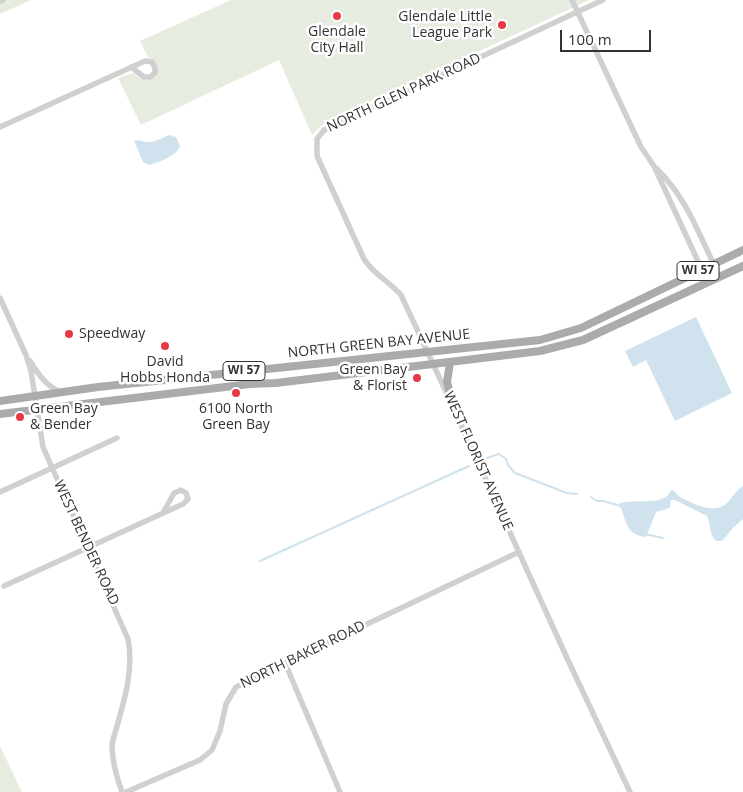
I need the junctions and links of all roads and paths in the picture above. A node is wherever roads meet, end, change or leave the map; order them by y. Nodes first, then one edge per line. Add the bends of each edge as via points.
1 (572, 0) edge
2 (603, 0) edge
3 (578, 12) junction
4 (131, 67) dead end
5 (0, 127) edge
6 (317, 139) joint
7 (654, 166) junction
8 (743, 250) edge
9 (713, 264) junction
10 (743, 266) edge
11 (702, 270) junction
12 (720, 277) junction
13 (708, 283) junction
14 (0, 298) edge
15 (428, 352) junction
16 (26, 355) junction
17 (368, 357) junction
18 (356, 359) junction
19 (450, 363) junction
20 (434, 365) junction
21 (370, 372) junction
22 (358, 373) junction
23 (60, 392) junction
24 (35, 395) junction
25 (0, 401) edge
26 (454, 408) junction
27 (38, 409) junction
28 (0, 414) edge
29 (117, 438) dead end
30 (51, 468) junction
31 (0, 492) edge
32 (163, 513) junction
33 (88, 547) junction
34 (519, 552) junction
35 (4, 586) dead end
36 (285, 662) junction
37 (122, 792) edge
38 (126, 792) edge
39 (340, 792) edge
40 (630, 792) edge

1 - 3 street
2 - 3 street, NORTH GLEN PARK ROAD
3 - 6 street, NORTH GLEN PARK ROAD via 324,130
3 - 7 street via 639,144
4 - 5 street
6 - 15 street, WEST FLORIST AVENUE via 317,156 364,259 401,295
7 - 9 street via 683,200
7 - 11 street
8 - 9 main road, NORTH GREEN BAY AVENUE / WI 57
9 - 11 main road, NORTH GREEN BAY AVENUE / WI 57
9 - 12 street
10 - 12 main road, NORTH GREEN BAY AVENUE / WI 57
11 - 13 street
11 - 15 main road, NORTH GREEN BAY AVENUE / WI 57 via 581,328 540,340
12 - 13 main road, NORTH GREEN BAY AVENUE / WI 57
13 - 19 main road, NORTH GREEN BAY AVENUE / WI 57 via 584,340 540,351
14 - 16 street, WEST BENDER ROAD
15 - 17 main road, NORTH GREEN BAY AVENUE / WI 57
15 - 20 street, WEST FLORIST AVENUE
16 - 23 street via 42,380
16 - 24 street, WEST BENDER ROAD
17 - 18 main road, NORTH GREEN BAY AVENUE / WI 57
17 - 21 main road
18 - 22 main road
18 - 23 main road, NORTH GREEN BAY AVENUE / WI 57
19 - 20 main road, NORTH GREEN BAY AVENUE / WI 57
19 - 26 main road via 447,382
20 - 21 main road, NORTH GREEN BAY AVENUE / WI 57
20 - 26 street, WEST FLORIST AVENUE
21 - 22 main road, NORTH GREEN BAY AVENUE / WI 57
22 - 27 main road, NORTH GREEN BAY AVENUE / WI 57
23 - 24 main road, NORTH GREEN BAY AVENUE / WI 57
24 - 25 main road, NORTH GREEN BAY AVENUE / WI 57
24 - 27 street, WEST BENDER ROAD
26 - 34 street, WEST FLORIST AVENUE
27 - 28 main road, NORTH GREEN BAY AVENUE / WI 57
27 - 30 street, WEST BENDER ROAD via 43,447
29 - 30 street
30 - 31 street
30 - 33 street, WEST BENDER ROAD
32 - 32 street via 186,503 186,493 181,490 174,493
32 - 33 street
33 - 35 street
33 - 37 street, WEST BENDER ROAD via 125,629 130,648 130,672 112,744 113,767
34 - 36 street, NORTH BAKER ROAD
34 - 40 street, WEST FLORIST AVENUE
36 - 38 street, NORTH BAKER ROAD via 236,687 226,704 212,750 200,760
36 - 39 street

